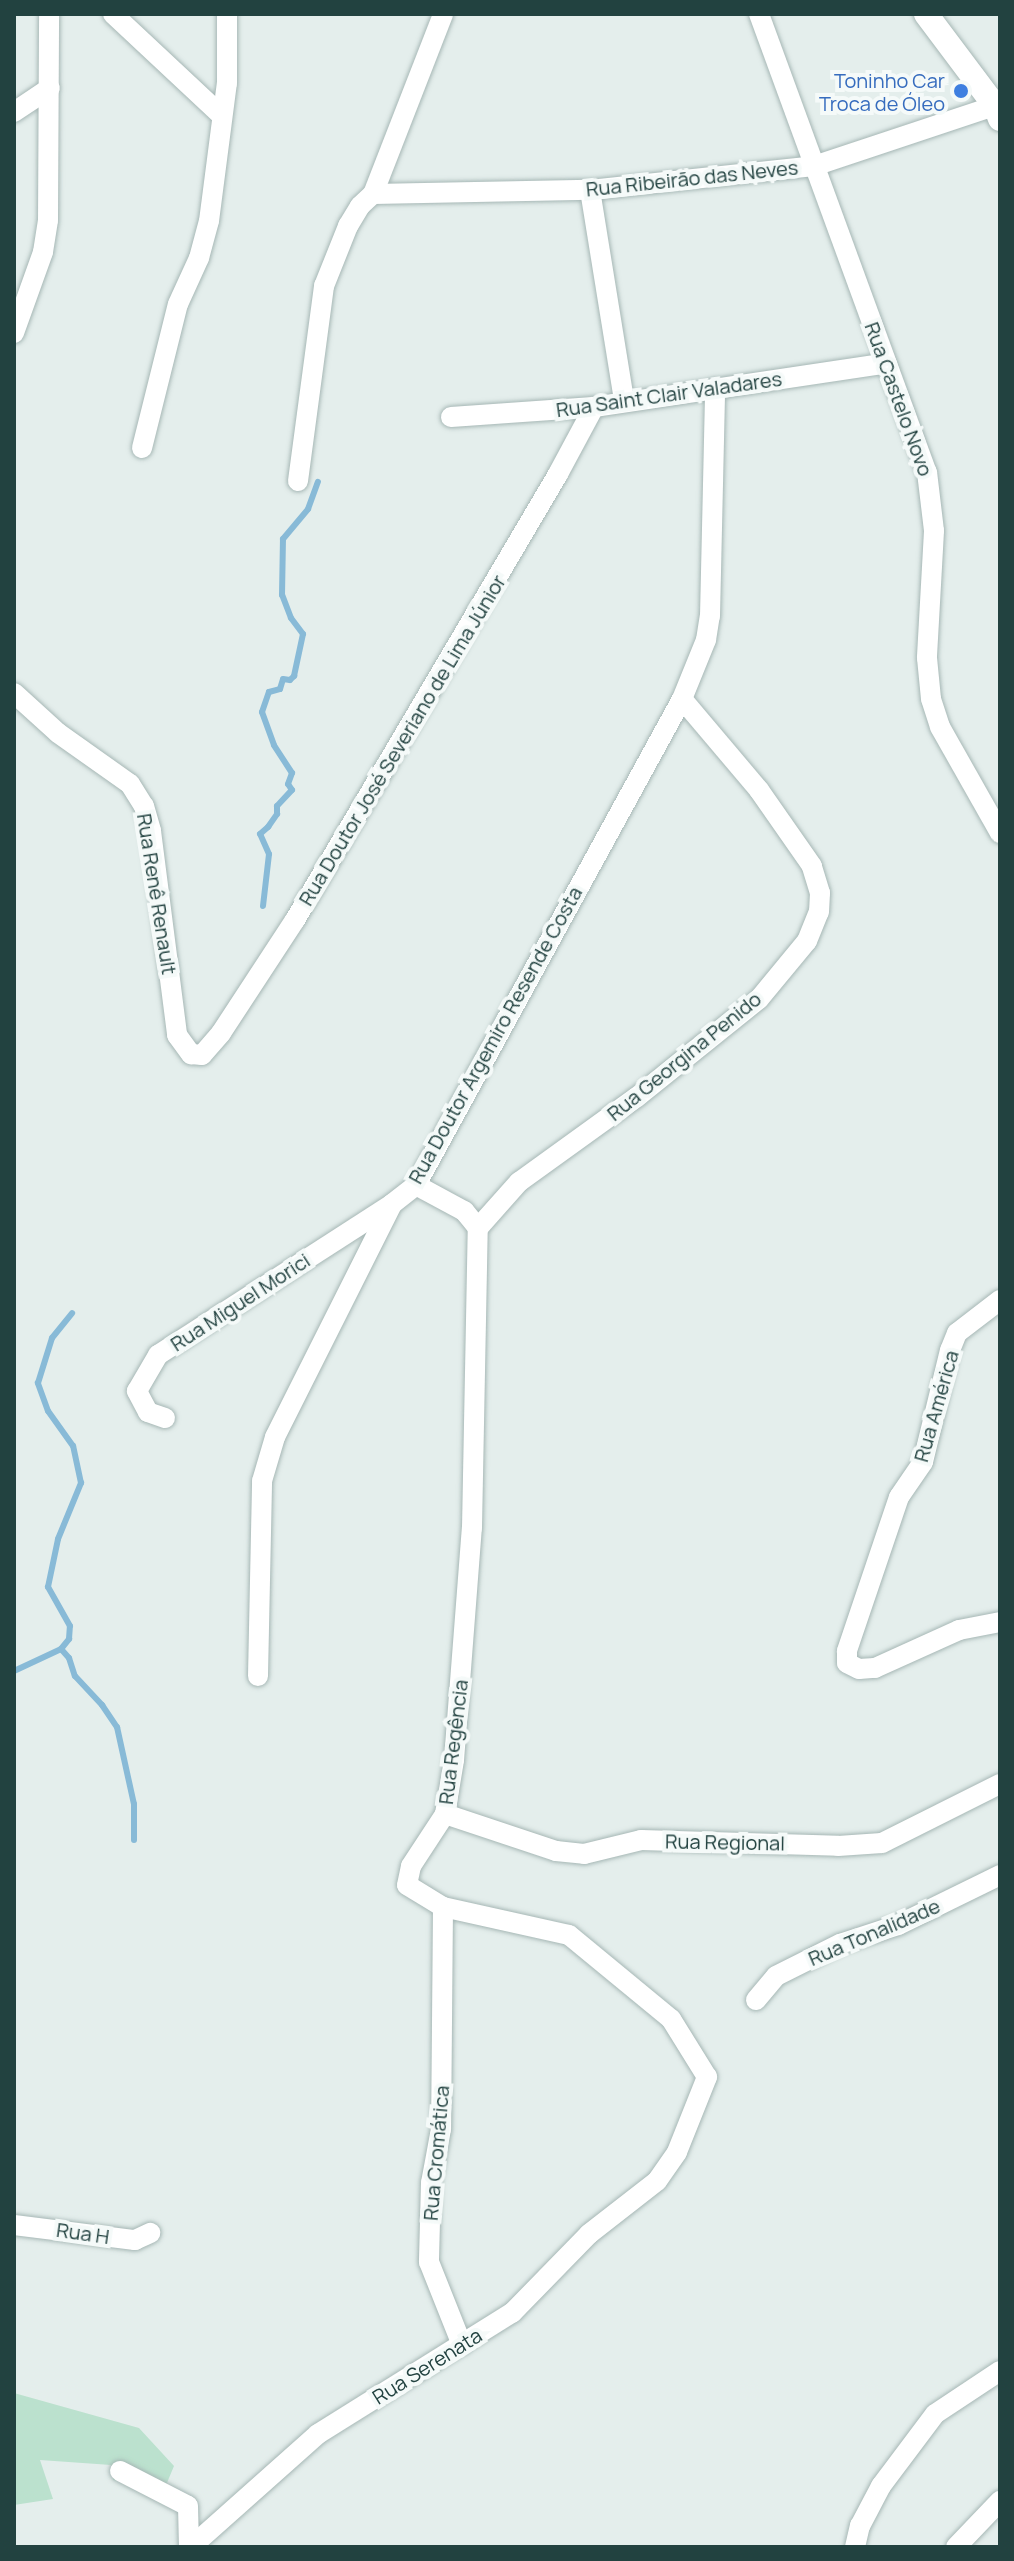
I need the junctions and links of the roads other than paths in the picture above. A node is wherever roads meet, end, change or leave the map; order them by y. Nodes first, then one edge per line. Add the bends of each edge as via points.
1 (49, 14) edge
2 (113, 14) edge
3 (227, 14) edge
4 (443, 14) edge
5 (759, 14) edge
6 (926, 14) edge
7 (50, 88) junction
8 (998, 110) edge
9 (14, 112) edge
10 (222, 116) junction
11 (814, 166) junction
12 (590, 190) junction
13 (373, 194) junction
14 (14, 333) edge
15 (887, 363) junction
16 (715, 388) junction
17 (624, 401) junction
18 (594, 407) junction
19 (451, 417) dead end
20 (142, 448) dead end
21 (298, 481) dead end
22 (14, 693) edge
23 (682, 699) junction
24 (1000, 833) edge
25 (191, 1054) joint
26 (416, 1185) junction
27 (392, 1204) junction
28 (478, 1228) junction
29 (1000, 1300) edge
30 (165, 1418) dead end
31 (1000, 1622) edge
32 (258, 1676) dead end
33 (1000, 1784) edge
34 (445, 1814) junction
35 (1000, 1875) edge
36 (443, 1907) junction
37 (756, 2000) dead end
38 (657, 2181) joint
39 (14, 2225) edge
40 (150, 2233) dead end
41 (462, 2345) junction
42 (1000, 2371) edge
43 (120, 2471) dead end
44 (1000, 2501) edge
45 (190, 2547) edge
46 (855, 2547) edge
47 (956, 2547) edge

1 - 7 street
2 - 10 street
3 - 10 street
4 - 13 street
5 - 11 street, Rua Castelo Novo
6 - 8 street
7 - 9 street
7 - 14 street via 48,220 43,252
8 - 11 street, Rua Ribeirão das Neves
10 - 20 street via 209,221 178,304
11 - 12 street, Rua Ribeirão das Neves
11 - 15 street, Rua Castelo Novo
12 - 13 street, Rua Ribeirão das Neves
12 - 17 street
13 - 21 street via 348,226 324,286
15 - 16 street, Rua Saint Clair Valadares
15 - 24 street, Rua Castelo Novo via 932,495 927,658 931,699 940,727
16 - 17 street, Rua Saint Clair Valadares
16 - 23 street, Rua Doutor Argemiro Resende Costa via 710,616
17 - 18 street, Rua Saint Clair Valadares
18 - 19 street, Rua Saint Clair Valadares
18 - 25 street, Rua Doutor José Severiano de Lima Júnior via 295,920 221,1033 202,1055
22 - 25 street, Rua Renê Renault via 58,733 130,784 144,806 177,1035
23 - 26 street, Rua Doutor Argemiro Resende Costa
23 - 28 street, Rua Georgina Penido via 759,790 812,866 819,912 807,941 759,999 519,1182
26 - 27 street, Rua Doutor Argemiro Resende Costa
26 - 28 street via 464,1211
27 - 30 street, Rua Miguel Morici via 158,1355 137,1391 148,1412
27 - 32 street, Rua Doutor Argemiro Resende Costa via 275,1437 262,1481
28 - 34 street, Rua Regência via 470,1552
29 - 31 street, Rua América via 970,1321 954,1342 923,1462 899,1497 847,1663 875,1668 959,1630
33 - 34 street, Rua Regional via 882,1843 838,1846 641,1840 584,1854 556,1851
34 - 36 street, Rua Regência via 428,1834 407,1885
35 - 37 street, Rua Tonalidade via 776,1976
36 - 38 street, Rua Regência via 569,1935 671,2019 707,2077 677,2152
36 - 41 street, Rua Cromática via 441,2129 431,2183 429,2262
38 - 41 street, Rua Serenata via 589,2234 512,2313
39 - 40 street, Rua H via 135,2240
41 - 45 street, Rua Serenata via 318,2434
42 - 46 street via 935,2414 881,2486
43 - 45 street via 188,2506
44 - 47 street

